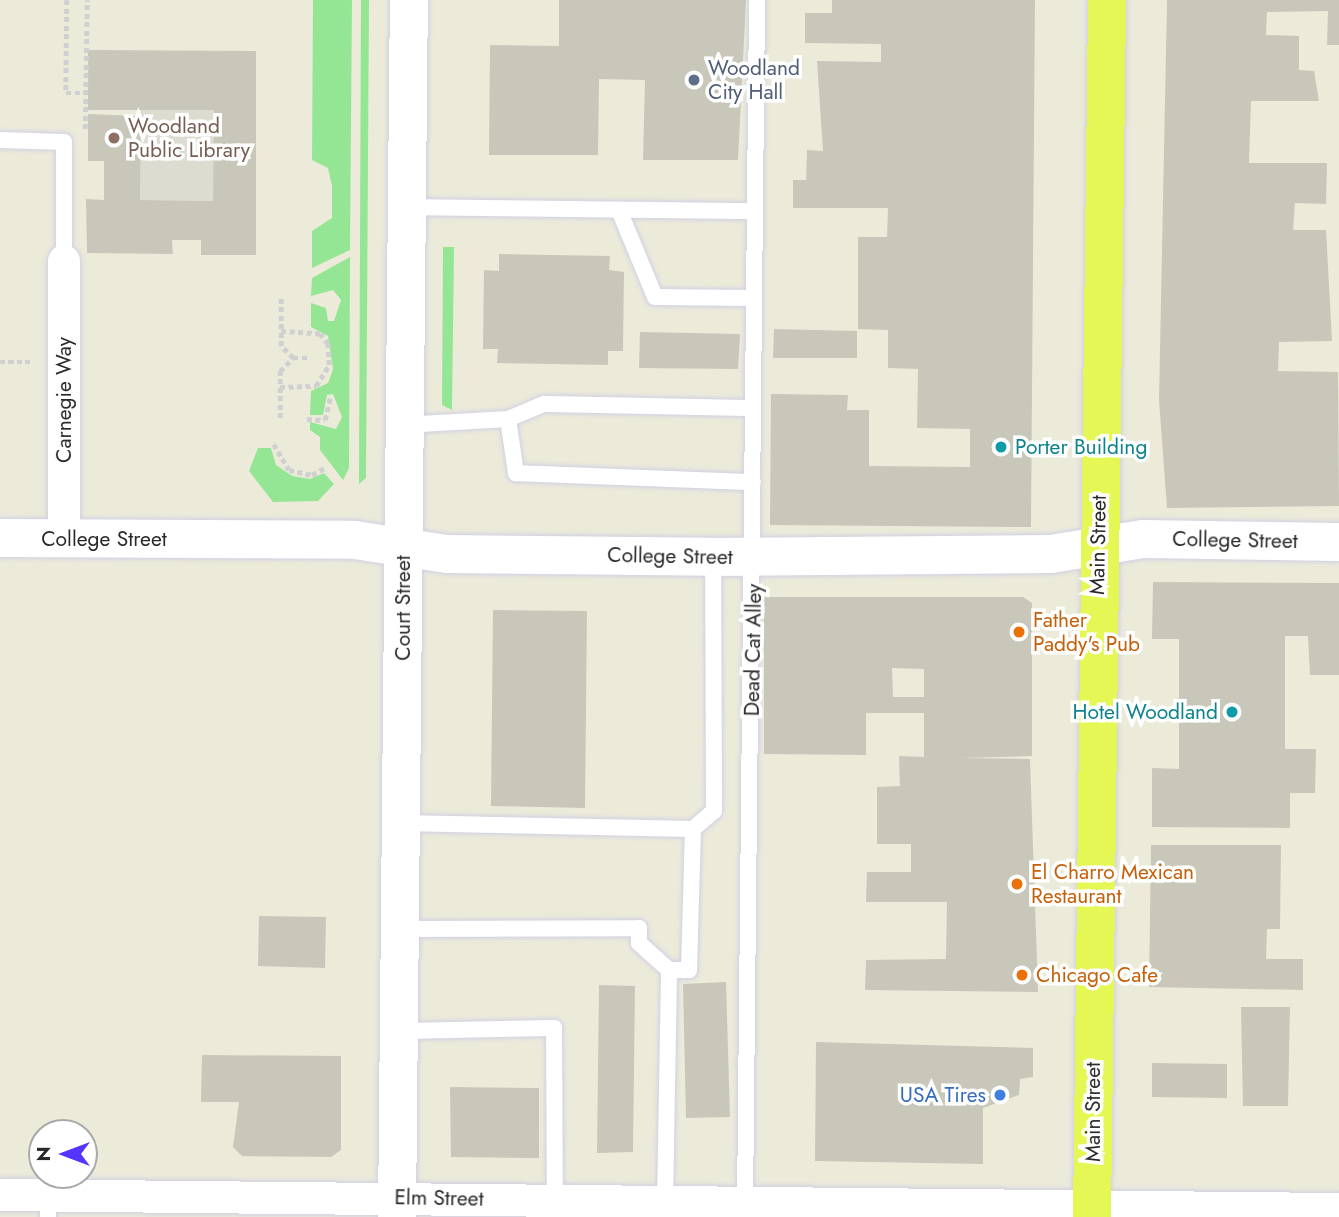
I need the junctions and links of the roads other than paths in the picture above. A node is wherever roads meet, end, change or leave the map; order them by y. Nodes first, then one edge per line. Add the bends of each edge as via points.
1 (409, 0) edge
2 (757, 0) edge
3 (1107, 0) edge
4 (0, 141) edge
5 (406, 207) junction
6 (619, 210) junction
7 (753, 211) junction
8 (64, 261) joint
9 (752, 298) junction
10 (751, 408) junction
11 (508, 419) junction
12 (403, 425) junction
13 (753, 482) junction
14 (0, 538) edge
15 (64, 539) junction
16 (1339, 542) edge
17 (403, 547) junction
18 (1098, 547) junction
19 (713, 557) junction
20 (754, 557) junction
21 (401, 823) junction
22 (693, 829) junction
23 (400, 929) junction
24 (670, 970) junction
25 (398, 1031) junction
26 (0, 1195) edge
27 (555, 1200) junction
28 (48, 1206) edge
29 (397, 1207) edge
30 (656, 1207) edge
31 (1339, 1209) edge
32 (745, 1210) edge
33 (938, 1210) edge
34 (1093, 1211) edge

1 - 5 street, Court Street
2 - 7 lane, Dead Cat Alley
3 - 18 main road, Main Street
4 - 8 lane via 64,142
5 - 6 lane
5 - 12 street, Court Street
6 - 7 lane
6 - 9 lane via 655,297
7 - 9 lane, Dead Cat Alley
8 - 15 street, Carnegie Way
9 - 10 lane, Dead Cat Alley
10 - 11 lane via 544,404
10 - 13 lane, Dead Cat Alley
11 - 12 lane
11 - 13 lane via 516,473
12 - 17 street, Court Street
13 - 20 lane, Dead Cat Alley
14 - 15 street, College Street
15 - 17 street, College Street via 355,540
16 - 18 street, College Street via 1143,539
17 - 19 street, College Street
17 - 21 street, Court Street
18 - 20 street, College Street via 1051,554
18 - 34 main road, Main Street
19 - 20 street, College Street
19 - 22 lane via 714,811
20 - 32 lane, Dead Cat Alley
21 - 22 lane
21 - 23 street, Court Street
22 - 24 lane via 689,970
23 - 24 lane via 639,928 639,943
23 - 25 street, Court Street
24 - 30 lane
25 - 27 lane via 554,1028
25 - 29 street, Court Street
26 - 28 street, Elm Street
27 - 29 street, Elm Street
27 - 30 street, Elm Street
28 - 29 street, Elm Street
30 - 32 street, Elm Street
31 - 34 street, Elm Street
32 - 33 street, Elm Street
33 - 34 street, Elm Street

